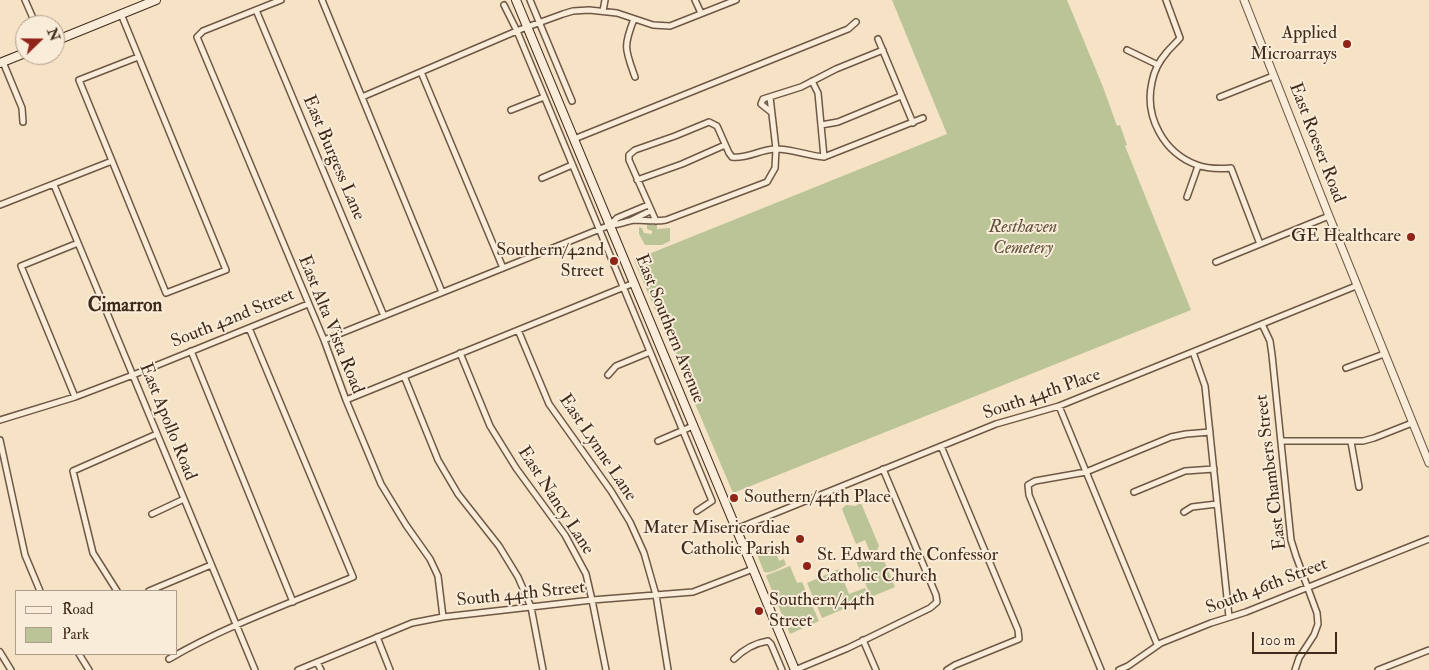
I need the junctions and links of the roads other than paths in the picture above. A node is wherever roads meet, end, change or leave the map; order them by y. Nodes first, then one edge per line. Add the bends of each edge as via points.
1 (26, 0) edge
2 (156, 0) edge
3 (281, 0) edge
4 (322, 0) edge
5 (516, 0) edge
6 (530, 0) edge
7 (605, 0) edge
8 (695, 0) edge
9 (736, 0) edge
10 (1166, 0) edge
11 (1244, 0) edge
12 (504, 5) dead end
13 (256, 10) junction
14 (603, 11) junction
15 (701, 13) junction
16 (121, 14) junction
17 (32, 15) edge
18 (634, 19) junction
19 (856, 22) dead end
20 (539, 23) junction
21 (528, 27) junction
22 (517, 31) junction
23 (65, 37) edge
24 (878, 39) dead end
25 (883, 50) junction
26 (1128, 50) dead end
27 (138, 56) junction
28 (15, 57) edge
29 (2, 62) edge
30 (1158, 65) junction
31 (421, 72) junction
32 (1274, 76) junction
33 (635, 78) dead end
34 (812, 81) junction
35 (362, 96) junction
36 (901, 96) junction
37 (544, 97) junction
38 (770, 97) junction
39 (1220, 97) dead end
40 (572, 101) dead end
41 (512, 110) dead end
42 (771, 112) junction
43 (923, 118) dead end
44 (23, 122) dead end
45 (912, 123) junction
46 (821, 125) junction
47 (574, 139) junction
48 (725, 145) junction
49 (776, 148) junction
50 (824, 157) junction
51 (112, 161) junction
52 (572, 165) junction
53 (1198, 166) junction
54 (542, 178) dead end
55 (637, 180) junction
56 (54, 185) junction
57 (1187, 198) dead end
58 (0, 205) edge
59 (648, 205) junction
60 (650, 211) junction
61 (1328, 216) junction
62 (632, 220) junction
63 (656, 222) junction
64 (610, 225) junction
65 (599, 229) junction
66 (78, 243) junction
67 (1260, 244) junction
68 (1216, 262) dead end
69 (502, 268) junction
70 (634, 283) junction
71 (1356, 286) junction
72 (623, 288) junction
73 (442, 292) junction
74 (308, 304) junction
75 (384, 316) junction
76 (1262, 324) junction
77 (249, 328) junction
78 (518, 330) junction
79 (324, 340) junction
80 (191, 351) junction
81 (650, 352) junction
82 (1193, 352) junction
83 (460, 354) junction
84 (1384, 354) junction
85 (1346, 368) dead end
86 (133, 375) junction
87 (608, 375) dead end
88 (404, 376) junction
89 (75, 397) junction
90 (346, 400) junction
91 (1059, 406) junction
92 (0, 420) edge
93 (1412, 423) junction
94 (693, 426) junction
95 (682, 430) junction
96 (1210, 432) junction
97 (157, 434) junction
98 (0, 440) edge
99 (658, 441) dead end
100 (1282, 441) junction
101 (1351, 442) junction
102 (941, 446) junction
103 (1429, 463) edge
104 (1214, 469) junction
105 (883, 470) junction
106 (1086, 472) junction
107 (1359, 487) dead end
108 (1134, 492) dead end
109 (184, 500) junction
110 (1217, 504) junction
111 (697, 510) dead end
112 (1184, 512) dead end
113 (152, 514) dead end
114 (736, 529) junction
115 (1429, 539) edge
116 (211, 565) junction
117 (753, 568) junction
118 (1308, 587) junction
119 (40, 590) edge
120 (116, 590) edge
121 (150, 590) edge
122 (656, 596) junction
123 (592, 600) junction
124 (294, 602) junction
125 (531, 608) junction
126 (443, 617) junction
127 (1229, 618) junction
128 (236, 625) junction
129 (377, 637) junction
130 (863, 640) junction
131 (1157, 644) junction
132 (1429, 650) edge
133 (0, 652) edge
134 (178, 654) edge
135 (80, 655) edge
136 (176, 655) edge
137 (169, 659) dead end
138 (734, 659) dead end
139 (317, 662) junction
140 (806, 668) edge
141 (11, 670) edge
142 (89, 670) edge
143 (255, 670) edge
144 (298, 670) edge
145 (321, 670) edge
146 (390, 670) edge
147 (542, 670) edge
148 (606, 670) edge
149 (668, 670) edge
150 (782, 670) edge
151 (795, 670) edge
152 (876, 670) edge
153 (947, 670) edge
154 (1101, 670) edge
155 (1119, 670) edge
156 (1296, 670) edge
157 (1378, 670) edge

1 - 17 street
2 - 16 main road
3 - 13 street
4 - 35 street
5 - 21 main road, East Southern Avenue
6 - 20 street
7 - 14 street
8 - 15 street
9 - 15 street
10 - 30 street via 1180,38
11 - 32 street, East Roeser Road
12 - 22 street, East Southern Avenue
13 - 74 street, East Alta Vista Road via 197,36
13 - 75 street, East Burgess Lane
14 - 18 street
14 - 20 street via 573,11
15 - 18 street via 670,26 653,26
16 - 23 main road
16 - 27 street
18 - 33 street via 627,37 626,54
19 - 47 street via 848,29
20 - 21 street
20 - 40 street
21 - 22 street
21 - 47 main road, East Southern Avenue
22 - 31 street
22 - 37 street, East Southern Avenue
24 - 25 street
25 - 34 street
25 - 36 street
26 - 30 street
27 - 51 street via 79,80
27 - 51 street via 226,270 166,294
28 - 29 main road
29 - 44 street via 22,108
30 - 53 street via 1152,82 1150,106 1156,128 1169,147
31 - 35 street
31 - 69 street
32 - 39 street
32 - 61 street, East Roeser Road
34 - 38 street
34 - 46 street via 818,93
35 - 73 street
36 - 45 street
36 - 46 street via 838,122
37 - 41 street
37 - 52 street, East Southern Avenue
38 - 42 street
38 - 42 street via 763,99 761,104
42 - 49 street
43 - 45 street
45 - 50 street
46 - 50 street
47 - 64 main road, East Southern Avenue
48 - 49 street via 732,157
48 - 55 street
48 - 55 street via 715,124 706,122 635,150 629,155 629,160
49 - 50 street
49 - 63 street via 775,168 767,182
51 - 56 street
52 - 54 street
52 - 65 street, East Southern Avenue
53 - 57 street
53 - 67 street via 1231,168
55 - 59 street
56 - 58 street
56 - 66 street, East Apollo Road
59 - 60 street
59 - 64 street via 617,218
60 - 62 street
60 - 63 street
61 - 67 street
61 - 71 street, East Roeser Road
62 - 63 street
62 - 64 street
64 - 65 street
64 - 70 main road, East Southern Avenue
65 - 69 street
65 - 72 street, East Southern Avenue
66 - 86 street, East Apollo Road
66 - 89 street via 21,266
67 - 68 street
69 - 73 street
70 - 72 street
70 - 94 main road, East Southern Avenue
71 - 76 street, South 44th Place
71 - 84 street, East Roeser Road
72 - 78 street
72 - 81 street, East Southern Avenue
73 - 75 street
74 - 77 street, South 42nd Street
74 - 79 street, East Alta Vista Road
75 - 79 street
76 - 82 street, South 44th Place
76 - 100 street, East Chambers Street via 1270,341
77 - 80 street, South 42nd Street
77 - 124 street via 353,577
78 - 83 street
78 - 122 street, East Lynne Lane via 549,404 630,522 644,553
79 - 90 street, East Alta Vista Road
80 - 86 street, South 42nd Street
80 - 124 street
81 - 87 street via 616,366
81 - 95 street, East Southern Avenue
82 - 91 street, South 44th Place
82 - 96 street via 1205,386
83 - 88 street
83 - 123 street, East Nancy Lane via 490,426 565,535 586,574
84 - 85 street
84 - 93 street, East Roeser Road
86 - 89 street, South 42nd Street
86 - 97 street, East Apollo Road
88 - 90 street
88 - 125 street via 438,460 458,494 499,546 518,577
89 - 92 street, South 42nd Street
90 - 126 street, East Alta Vista Road via 381,484 438,576
91 - 102 street, South 44th Place via 996,424
91 - 106 street
93 - 101 street via 1374,438
93 - 103 street, East Roeser Road
94 - 95 street
94 - 114 main road, East Southern Avenue
95 - 99 street
95 - 111 street, East Southern Avenue via 712,501
96 - 104 street
96 - 106 street via 1171,437
97 - 109 street, East Apollo Road
97 - 120 street via 73,471 93,553
98 - 119 street via 25,555
100 - 101 street
100 - 118 street, East Chambers Street via 1291,540
101 - 107 street
102 - 105 street, South 44th Place
102 - 153 street via 1019,639
104 - 108 street via 1185,471
104 - 110 street
105 - 114 street, South 44th Place
105 - 130 street via 937,602
106 - 131 street
106 - 154 street via 1035,480 1028,485 1029,495
109 - 113 street
109 - 116 street, East Apollo Road
110 - 112 street via 1192,507
110 - 127 street
114 - 117 main road, East Southern Avenue
115 - 118 street, South 46th Street
116 - 121 street
116 - 128 street, East Apollo Road
117 - 122 street, South 44th Street via 693,592
117 - 151 main road, East Southern Avenue
118 - 127 street, South 46th Street
118 - 156 street, East Chambers Street via 1318,624
122 - 123 street, South 44th Street
122 - 149 street, East Lynne Lane
123 - 125 street, South 44th Street
123 - 148 street, East Nancy Lane
124 - 128 street
125 - 126 street, South 44th Street
125 - 147 street
126 - 129 street, South 44th Street via 412,623
127 - 131 street, South 46th Street
128 - 134 street
128 - 143 street, East Apollo Road
129 - 139 street, South 44th Street
129 - 146 street
130 - 140 street
130 - 152 street
131 - 155 street, South 46th Street
132 - 157 street
133 - 141 street
135 - 142 street
136 - 137 street
138 - 150 street via 743,650 768,641
139 - 144 street, South 44th Street
139 - 145 street
140 - 151 street

